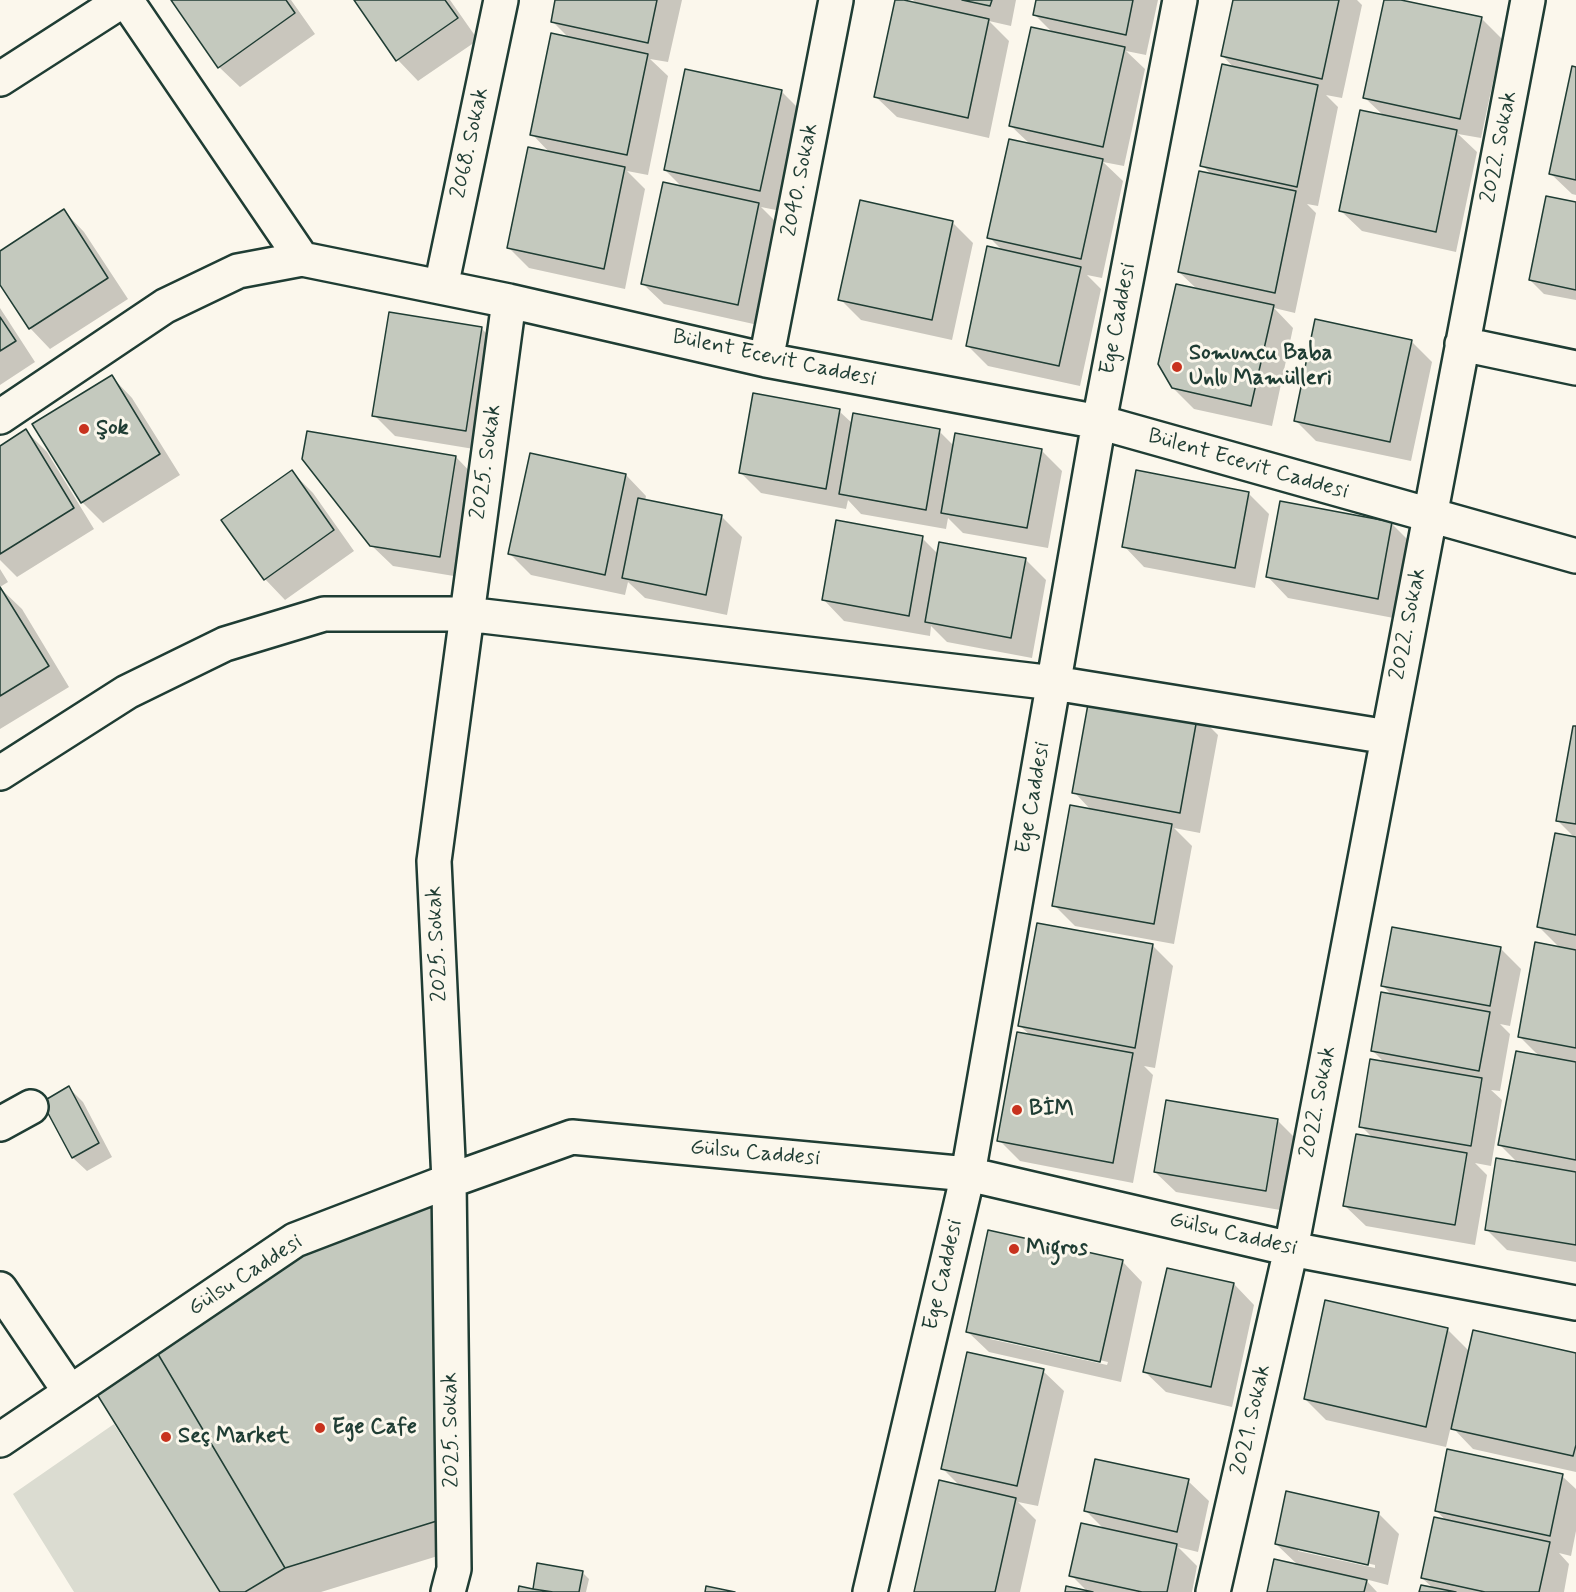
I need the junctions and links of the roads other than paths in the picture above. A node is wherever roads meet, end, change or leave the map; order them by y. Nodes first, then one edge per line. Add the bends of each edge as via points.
1 (125, 0) edge
2 (836, 0) edge
3 (1180, 0) edge
4 (1528, 0) edge
5 (496, 4) edge
6 (0, 79) edge
7 (302, 259) junction
8 (441, 287) junction
9 (509, 301) junction
10 (1462, 344) junction
11 (766, 360) junction
12 (1576, 368) edge
13 (0, 417) edge
14 (1099, 422) junction
15 (1430, 517) junction
16 (1576, 556) edge
17 (466, 614) junction
18 (1054, 683) junction
19 (1388, 737) junction
20 (0, 773) edge
21 (31, 1107) dead end
22 (0, 1124) edge
23 (968, 1174) junction
24 (449, 1181) junction
25 (1291, 1249) junction
26 (0, 1290) edge
27 (1576, 1304) edge
28 (70, 1392) junction
29 (0, 1440) edge
30 (448, 1592) edge
31 (870, 1592) edge
32 (1213, 1592) edge

1 - 6 street
1 - 7 street
2 - 11 street, 2040. Sokak
3 - 14 street, Ege Caddesi
4 - 10 street, 2022. Sokak
5 - 8 street, 2068. Sokak
7 - 8 street, Bülent Ecevit Caddesi
7 - 13 street, Bülent Ecevit Caddesi via 238,272 165,306
8 - 9 street, Bülent Ecevit Caddesi
9 - 11 street, Bülent Ecevit Caddesi
9 - 17 street, 2025. Sokak
10 - 12 street
10 - 15 street, 2022. Sokak
11 - 14 street, Bülent Ecevit Caddesi
14 - 15 street, Bülent Ecevit Caddesi
14 - 18 street, Ege Caddesi
15 - 16 street, Bülent Ecevit Caddesi
15 - 19 street, 2022. Sokak
17 - 18 street
17 - 20 street via 324,614 225,645 127,692
17 - 24 street, 2025. Sokak via 434,861
18 - 19 street
18 - 23 street, Ege Caddesi
19 - 25 street, 2022. Sokak
21 - 22 street
23 - 24 street, Gülsu Caddesi via 572,1137
23 - 25 street, Gülsu Caddesi
23 - 31 street, Ege Caddesi
24 - 28 street, Gülsu Caddesi via 295,1240
24 - 30 street, 2025. Sokak via 454,1569
25 - 27 street, Gülsu Caddesi
25 - 32 street, 2021. Sokak
26 - 28 street
28 - 29 street, Gülsu Caddesi

